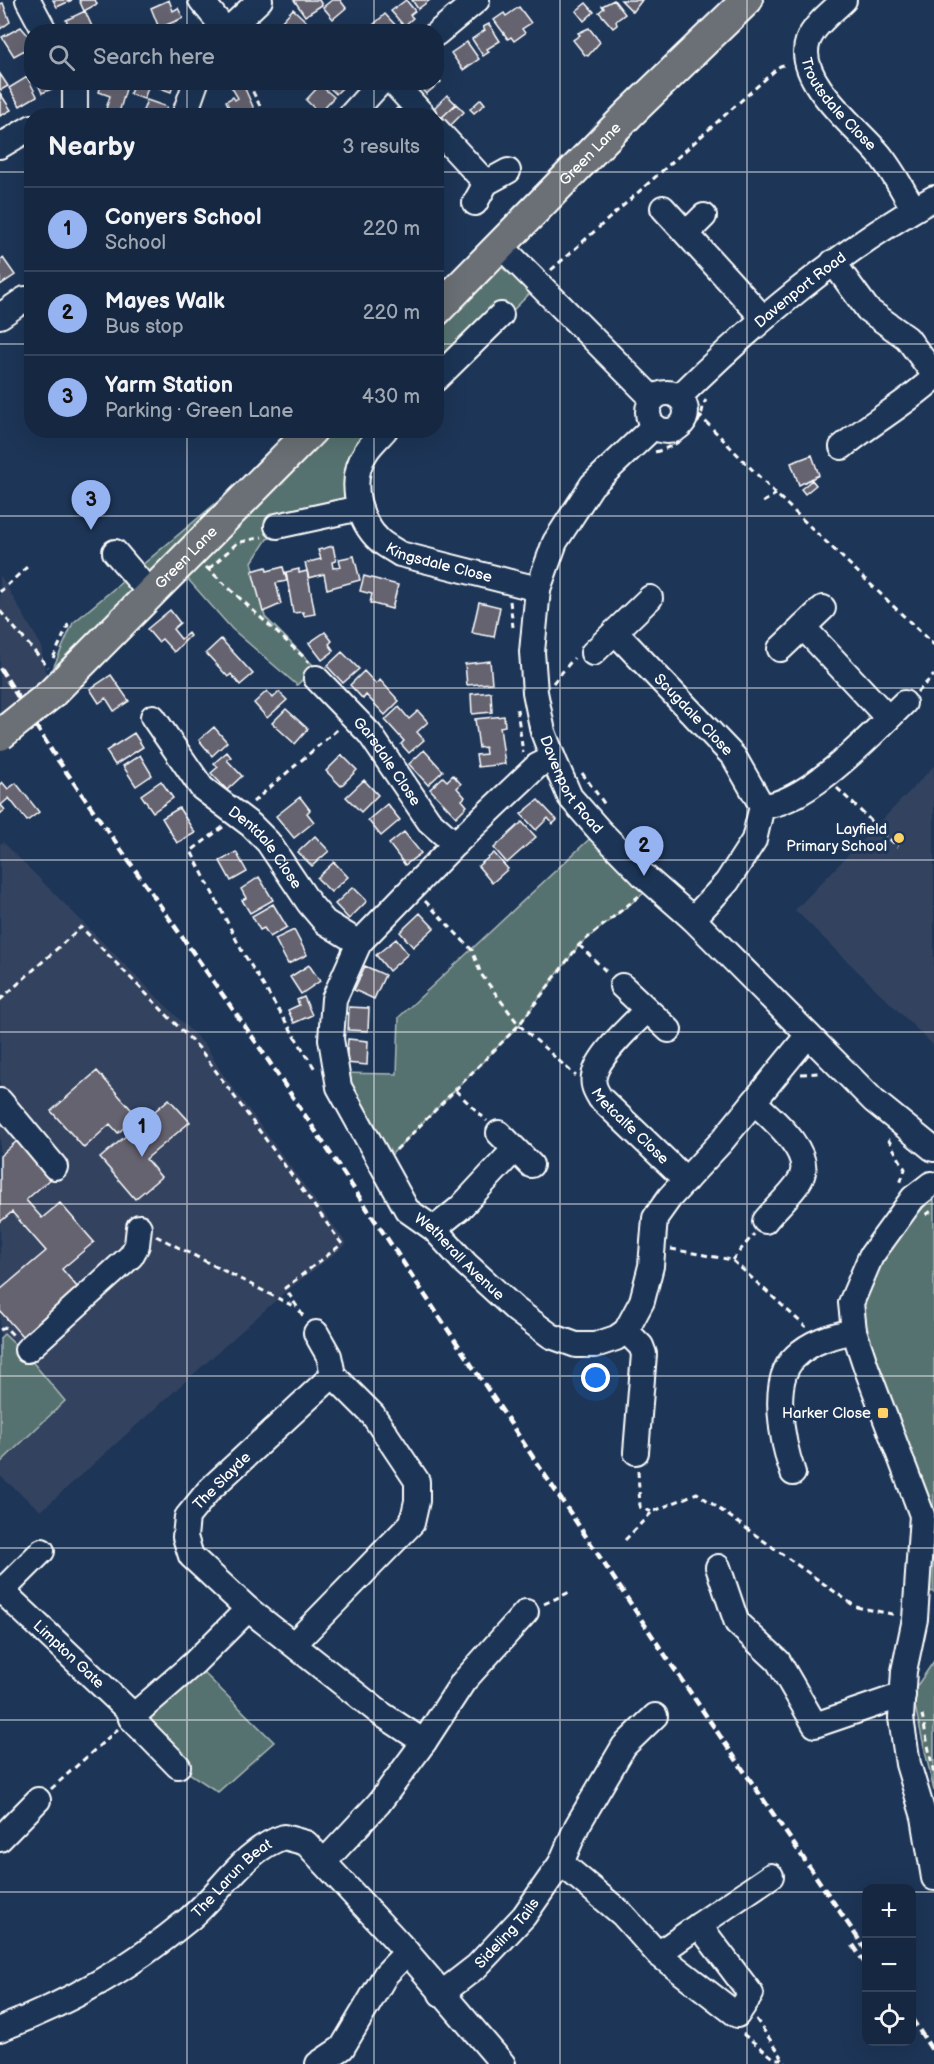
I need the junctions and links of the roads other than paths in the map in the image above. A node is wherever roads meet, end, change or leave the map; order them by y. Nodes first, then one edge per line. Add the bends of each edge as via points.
1 (28, 0) edge
2 (201, 0) edge
3 (260, 0) edge
4 (477, 0) edge
5 (747, 0) edge
6 (844, 0) edge
7 (41, 24) edge
8 (220, 24) edge
9 (234, 24) edge
10 (444, 27) edge
11 (74, 90) edge
12 (193, 90) edge
13 (374, 90) edge
14 (400, 90) edge
15 (73, 108) edge
16 (187, 108) edge
17 (357, 108) edge
18 (417, 108) edge
19 (24, 132) edge
20 (444, 140) edge
21 (0, 146) edge
22 (508, 171) dead end
23 (924, 204) edge
24 (663, 208) dead end
25 (501, 246) junction
26 (833, 262) junction
27 (24, 300) edge
28 (444, 303) edge
29 (501, 315) dead end
30 (0, 316) edge
31 (763, 318) junction
32 (444, 374) edge
33 (934, 376) edge
34 (653, 399) junction
35 (688, 409) junction
36 (654, 426) junction
37 (847, 437) dead end
38 (305, 438) edge
39 (378, 438) edge
40 (360, 508) junction
41 (278, 526) road end
42 (115, 552) dead end
43 (538, 589) junction
44 (150, 593) junction
45 (650, 598) dead end
46 (823, 608) dead end
47 (803, 627) junction
48 (615, 632) junction
49 (780, 649) dead end
50 (593, 653) road end
51 (316, 678) road end
52 (153, 717) dead end
53 (0, 735) edge
54 (553, 759) junction
55 (762, 806) junction
56 (456, 844) junction
57 (693, 919) junction
58 (359, 943) junction
59 (622, 986) road end
60 (647, 1010) junction
61 (669, 1030) dead end
62 (808, 1035) junction
63 (0, 1101) edge
64 (754, 1102) junction
65 (515, 1149) road end
66 (933, 1149) edge
67 (55, 1167) dead end
68 (686, 1180) junction
69 (932, 1185) edge
70 (765, 1221) road end
71 (139, 1227) road end
72 (434, 1229) junction
73 (626, 1331) junction
74 (854, 1331) junction
75 (316, 1333) road end
76 (27, 1350) dead end
77 (333, 1375) junction
78 (630, 1441) road end
79 (793, 1473) dead end
80 (42, 1551) dead end
81 (718, 1567) dead end
82 (1, 1592) edge
83 (248, 1610) junction
84 (526, 1612) road end
85 (294, 1644) junction
86 (903, 1695) junction
87 (131, 1718) junction
88 (649, 1730) dead end
89 (424, 1742) junction
90 (178, 1766) dead end
91 (38, 1800) road end
92 (0, 1839) edge
93 (324, 1862) junction
94 (561, 1863) junction
95 (771, 1876) dead end
96 (934, 1878) edge
97 (699, 1925) junction
98 (407, 1952) junction
99 (658, 1954) junction
100 (441, 1994) junction
101 (0, 2030) edge
102 (318, 2064) edge
103 (502, 2064) edge

1 - 7 street
2 - 8 street
3 - 9 street
4 - 10 street
5 - 25 main road, Green Lane via 630,112
6 - 23 street, Troutsdale Close via 815,28 807,43 808,70 816,84
11 - 15 street
12 - 16 street
13 - 17 street
14 - 18 street
19 - 21 street
20 - 22 street via 481,193
23 - 26 street, Davenport Road
24 - 31 street via 696,224
25 - 28 main road, Green Lane
25 - 34 street
26 - 31 street, Davenport Road
26 - 33 street via 868,310 907,338
27 - 30 street
29 - 32 street via 483,348
31 - 35 street, Davenport Road
33 - 37 street via 912,399
34 - 35 street via 670,394
34 - 36 street via 649,418
35 - 36 street via 682,424 669,432
36 - 43 street, Davenport Road via 592,485 555,542
38 - 44 main road, Green Lane via 200,561
39 - 40 street, Kingsdale Close via 366,452 358,471
40 - 41 street via 310,530
40 - 43 street, Kingsdale Close via 366,524 380,541 400,554
42 - 44 street
43 - 54 street, Davenport Road via 532,625 534,682 543,732
44 - 53 main road, Green Lane, bridge via 56,690
45 - 48 street
46 - 47 street
47 - 49 street
47 - 55 street via 896,711 792,799
48 - 50 street
48 - 55 street, Scugdale Close via 734,757
51 - 56 street, Garsdale Close via 370,734 429,821
52 - 58 street, Dentdale Close via 182,744 202,788 268,842 325,922
54 - 56 street, Wetherall Avenue via 537,766
54 - 57 street, Davenport Road via 570,797 654,885
55 - 57 street via 754,840 727,882
56 - 58 street, Wetherall Avenue
57 - 62 street, Davenport Road
58 - 72 street, Wetherall Avenue via 334,999 331,1040 336,1073 350,1111 407,1210
59 - 60 street
60 - 61 street
60 - 68 street, Metcalfe Close via 617,1041 594,1075 594,1087 600,1098
62 - 64 street
62 - 66 street, Davenport Road via 894,1105
63 - 67 street
64 - 68 street
64 - 70 street via 791,1135 803,1168 802,1177
65 - 72 street via 460,1208
66 - 69 street via 923,1167
68 - 73 street via 655,1218 651,1266 642,1301
69 - 74 street via 913,1198 871,1256 851,1303
71 - 76 street via 131,1256
72 - 73 street, Wetherall Avenue via 516,1310 551,1336 576,1345 595,1345
73 - 78 street via 644,1354
74 - 79 street via 820,1340 793,1358 784,1374 789,1406 780,1425
74 - 86 street via 922,1515 915,1619
75 - 77 street via 329,1356
77 - 83 street, The Slayde via 209,1490 187,1517 185,1538 191,1556
77 - 85 street via 373,1415 417,1481 417,1501 412,1523
80 - 82 street, Limpton Gate
81 - 86 street via 737,1623 778,1661 815,1725
82 - 87 street, Limpton Gate via 131,1713
83 - 85 street, The Slayde
83 - 87 street
84 - 89 street via 463,1682
85 - 89 street, The Slayde via 380,1713
86 - 96 street via 901,1718 908,1764 924,1818
87 - 90 street, Limpton Gate
88 - 94 street, Sideling Tails via 624,1746 577,1826
89 - 93 street via 379,1803
91 - 92 street
93 - 98 street, The Larun Beat
93 - 101 street, The Larun Beat via 306,1843 284,1837 272,1841 254,1852 190,1919 131,1963 70,2001
94 - 99 street via 622,1914
94 - 100 street, Sideling Tails via 524,1916 477,1966
95 - 97 street
97 - 99 street
97 - 99 street via 751,1994 741,2009
98 - 100 street, The Larun Beat
98 - 102 street via 352,2014 342,2048
100 - 103 street, The Larun Beat

